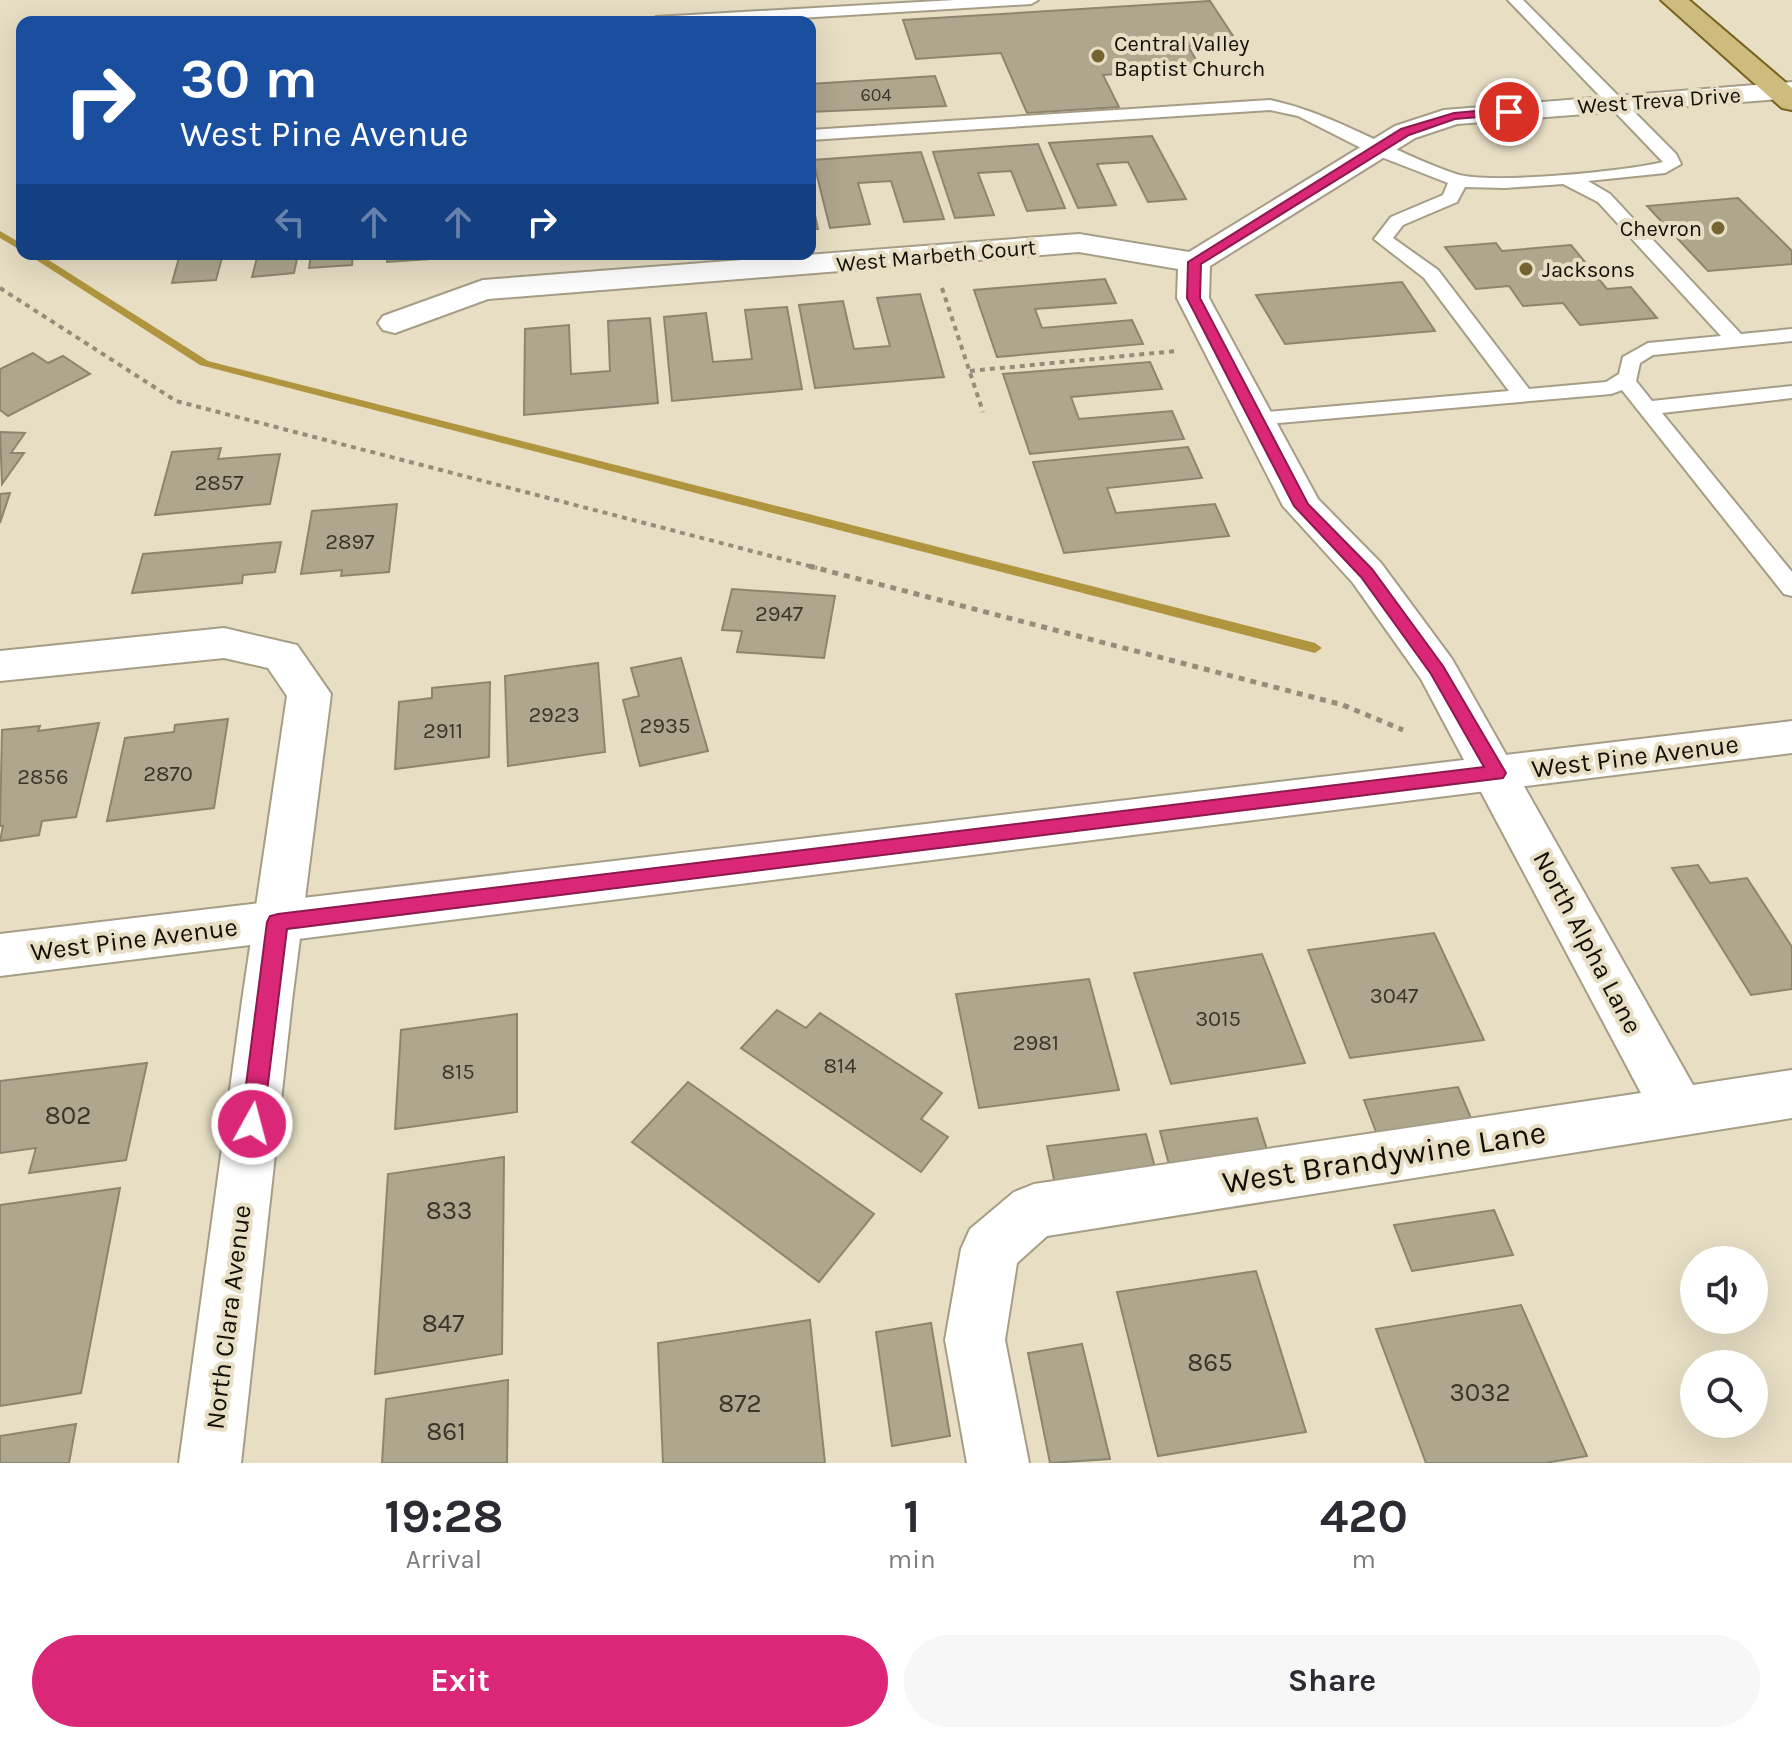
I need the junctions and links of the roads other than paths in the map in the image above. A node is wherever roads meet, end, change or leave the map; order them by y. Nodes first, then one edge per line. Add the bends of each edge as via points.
1 (1031, 0) edge
2 (1515, 0) edge
3 (1674, 0) edge
4 (698, 16) edge
5 (1788, 95) edge
6 (1619, 103) junction
7 (816, 135) edge
8 (1377, 149) junction
9 (1564, 179) junction
10 (1458, 181) junction
11 (1194, 262) junction
12 (395, 323) dead end
13 (1792, 335) edge
14 (1736, 340) junction
15 (1624, 380) junction
16 (1792, 392) edge
17 (1523, 395) junction
18 (1646, 408) junction
19 (1256, 419) junction
20 (1788, 577) edge
21 (0, 666) edge
22 (1792, 737) edge
23 (1496, 773) junction
24 (278, 922) junction
25 (0, 955) edge
26 (1792, 1094) edge
27 (1679, 1112) junction
28 (210, 1463) edge
29 (998, 1463) edge

1 - 4 lane
2 - 6 lane
3 - 5 main road
5 - 6 street, West Treva Drive
6 - 8 street, West Treva Drive via 1454,116 1405,132
6 - 9 lane via 1672,164
7 - 8 lane via 1270,105 1303,112
8 - 10 lane
8 - 11 street, West Treva Drive
9 - 10 lane
9 - 14 lane via 1604,198
10 - 17 lane via 1451,198 1397,221 1383,239 1431,274
11 - 12 street, West Marbeth Court via 1079,243 483,290
11 - 19 street, North Alpha Lane via 1193,298
13 - 14 lane
14 - 15 lane via 1648,349 1630,361
15 - 17 lane via 1611,388
15 - 18 lane
16 - 18 lane
17 - 19 lane
18 - 20 lane
19 - 23 street, North Alpha Lane via 1302,506 1367,573 1437,670
21 - 24 street, North Clara Avenue via 224,643 282,656 309,694
22 - 23 street, West Pine Avenue
23 - 24 street, West Pine Avenue
23 - 27 street, North Alpha Lane
24 - 25 street, West Pine Avenue
24 - 28 street, North Clara Avenue
26 - 27 street, West Brandywine Lane
27 - 29 street, West Brandywine Lane via 1034,1211 990,1249 975,1340

